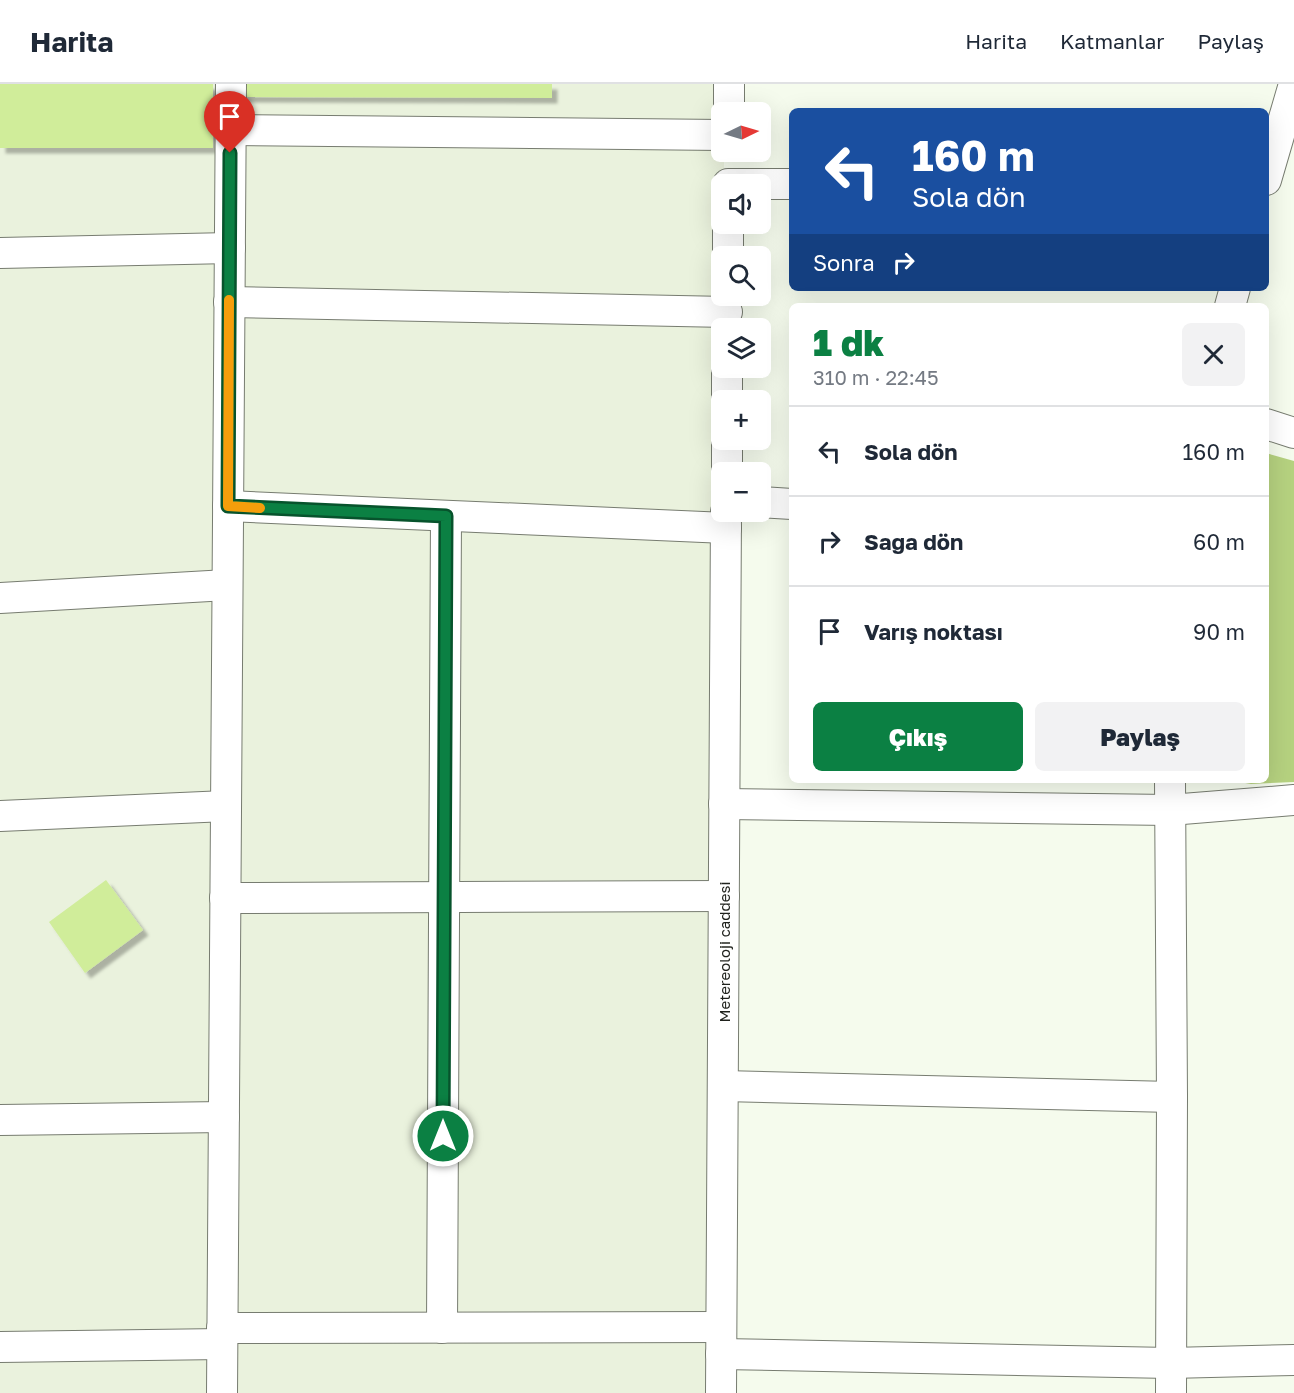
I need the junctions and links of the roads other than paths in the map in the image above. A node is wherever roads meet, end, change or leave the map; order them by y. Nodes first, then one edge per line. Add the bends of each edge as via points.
1 (231, 84) edge
2 (729, 84) edge
3 (1294, 84) edge
4 (729, 102) edge
5 (231, 130) junction
6 (711, 135) edge
7 (1269, 170) edge
8 (771, 184) edge
9 (789, 184) edge
10 (230, 248) junction
11 (0, 253) edge
12 (229, 302) junction
13 (727, 312) edge
14 (1269, 425) edge
15 (1294, 433) edge
16 (771, 503) edge
17 (789, 504) edge
18 (228, 506) junction
19 (446, 516) junction
20 (711, 520) edge
21 (726, 522) edge
22 (227, 585) junction
23 (0, 598) edge
24 (1170, 783) edge
25 (1294, 800) edge
26 (724, 804) junction
27 (226, 806) junction
28 (1170, 810) junction
29 (0, 816) edge
30 (724, 896) junction
31 (444, 897) junction
32 (225, 898) junction
33 (723, 1086) junction
34 (1172, 1097) junction
35 (224, 1116) junction
36 (0, 1120) edge
37 (442, 1328) junction
38 (222, 1336) junction
39 (721, 1341) junction
40 (0, 1347) edge
41 (1294, 1360) edge
42 (1170, 1363) junction
43 (222, 1393) edge
44 (721, 1393) edge
45 (1170, 1393) edge

1 - 5 street
2 - 4 street
3 - 7 street
5 - 6 street
5 - 10 street
8 - 9 street
10 - 11 street
10 - 12 street
12 - 13 street
12 - 18 street
14 - 15 street
16 - 17 street
18 - 19 street
18 - 22 street
19 - 20 street
19 - 31 street
21 - 26 street, Metereoloji caddesi
22 - 23 street
22 - 27 street
24 - 28 street
25 - 28 street
26 - 28 street
26 - 30 street, Metereoloji caddesi
27 - 29 street
27 - 32 street
28 - 34 street
30 - 31 street
30 - 33 street, Metereoloji caddesi
31 - 32 street
31 - 37 street
32 - 35 street
33 - 34 street
33 - 39 street, Metereoloji caddesi
34 - 42 street
35 - 36 street
35 - 38 street
37 - 38 street
37 - 39 street
38 - 40 street
38 - 43 street
39 - 42 street
39 - 44 street, Metereoloji caddesi
41 - 42 street
42 - 45 street

